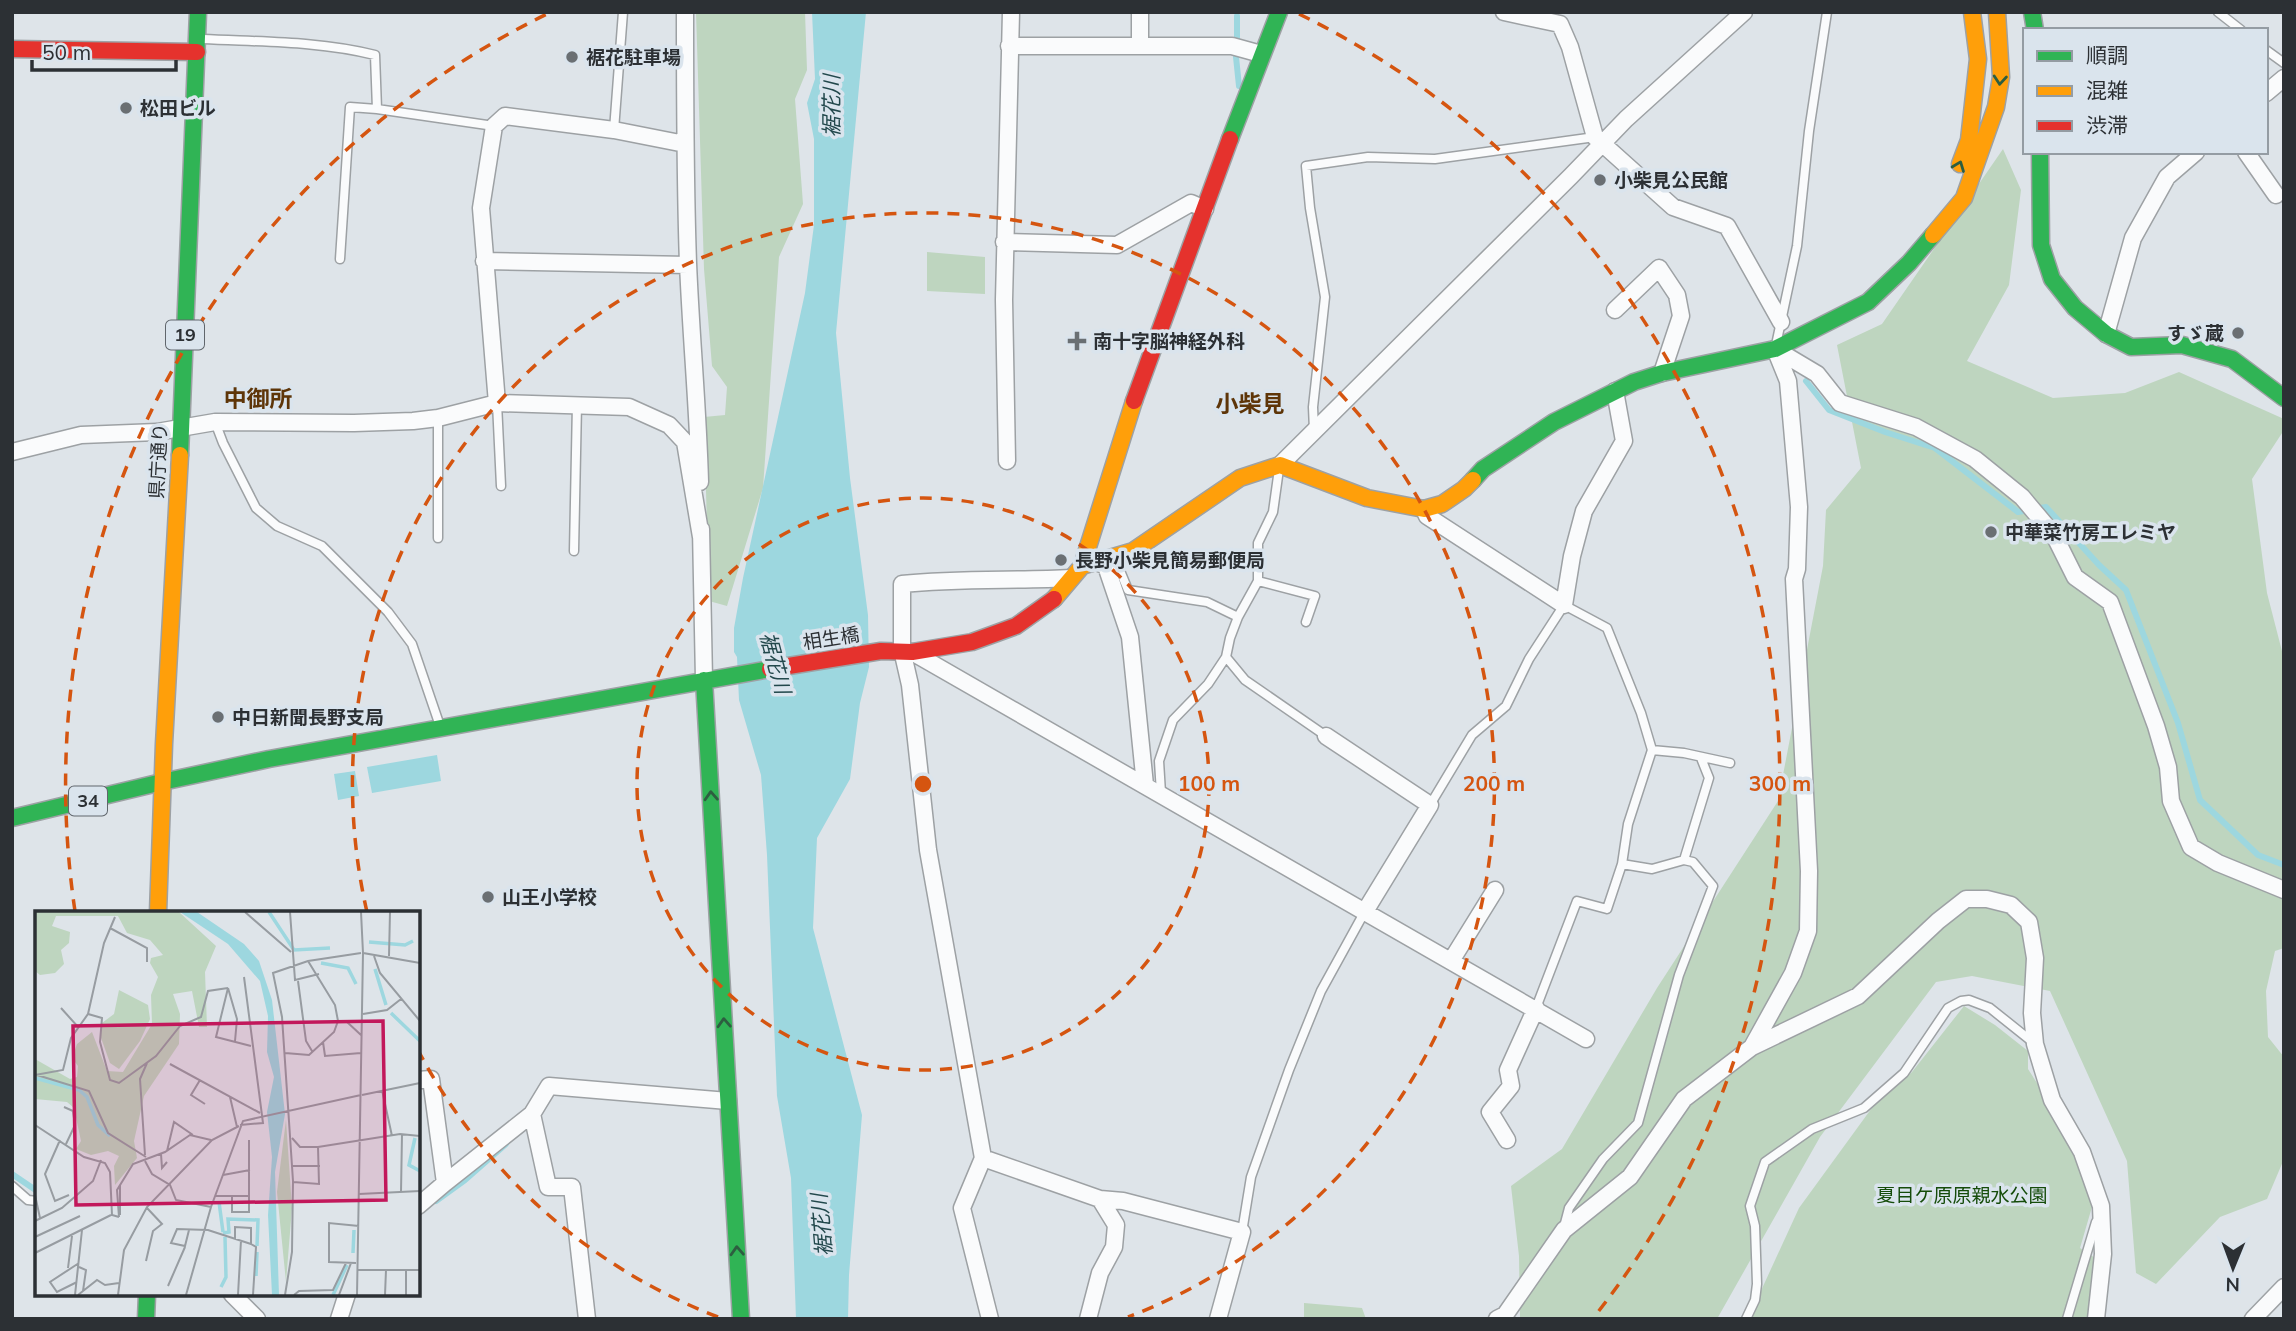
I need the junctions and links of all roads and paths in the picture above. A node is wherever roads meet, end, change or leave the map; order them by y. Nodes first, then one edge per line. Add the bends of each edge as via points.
1 (198, 12) edge
2 (623, 12) edge
3 (685, 12) edge
4 (1011, 12) edge
5 (1140, 12) edge
6 (1279, 12) edge
7 (1504, 12) edge
8 (1744, 12) edge
9 (1827, 12) edge
10 (1972, 12) edge
11 (1997, 12) edge
12 (2218, 12) edge
13 (2238, 28) edge
14 (197, 45) junction
15 (1140, 45) junction
16 (1009, 46) junction
17 (12, 49) edge
18 (2268, 51) edge
19 (1261, 54) junction
20 (2284, 63) edge
21 (2284, 78) edge
22 (2268, 91) edge
23 (377, 109) junction
24 (494, 126) junction
25 (614, 130) junction
26 (1598, 140) junction
27 (685, 144) junction
28 (2040, 154) edge
29 (2194, 154) edge
30 (2247, 154) edge
31 (2276, 195) dead end
32 (1205, 209) junction
33 (1935, 229) junction
34 (1004, 242) junction
35 (340, 259) dead end
36 (484, 261) junction
37 (688, 265) junction
38 (1615, 310) dead end
39 (1781, 322) junction
40 (2106, 334) junction
41 (1775, 349) junction
42 (1662, 373) junction
43 (1615, 391) junction
44 (2284, 398) edge
45 (497, 403) junction
46 (577, 404) junction
47 (438, 418) junction
48 (215, 422) junction
49 (181, 428) junction
50 (1315, 433) junction
51 (12, 452) edge
52 (1007, 461) dead end
53 (1280, 465) junction
54 (501, 486) dead end
55 (1424, 509) junction
56 (701, 537) junction
57 (438, 538) dead end
58 (574, 551) dead end
59 (1089, 568) junction
60 (1258, 581) junction
61 (1564, 605) junction
62 (1238, 617) junction
63 (1306, 622) dead end
64 (907, 651) junction
65 (1226, 657) junction
66 (704, 680) junction
67 (440, 728) junction
68 (1326, 736) joint
69 (1651, 750) junction
70 (1701, 758) junction
71 (1730, 762) dead end
72 (162, 782) junction
73 (1145, 785) junction
74 (1161, 793) junction
75 (13, 801) edge
76 (1430, 805) junction
77 (14, 818) edge
78 (1684, 860) junction
79 (1622, 864) junction
80 (1494, 890) dead end
81 (2284, 890) edge
82 (158, 911) edge
83 (1364, 913) junction
84 (1451, 961) junction
85 (1536, 1008) junction
86 (1586, 1039) dead end
87 (2035, 1044) junction
88 (1752, 1047) junction
89 (420, 1080) edge
90 (728, 1101) junction
91 (532, 1114) junction
92 (1507, 1140) dead end
93 (983, 1158) junction
94 (445, 1183) junction
95 (12, 1186) edge
96 (1100, 1199) junction
97 (35, 1201) edge
98 (420, 1204) edge
99 (2101, 1206) junction
100 (1564, 1230) junction
101 (1242, 1232) junction
102 (2284, 1287) edge
103 (147, 1296) edge
104 (234, 1296) edge
105 (345, 1296) edge
106 (2255, 1318) edge
107 (146, 1319) edge
108 (257, 1319) edge
109 (339, 1319) edge
110 (587, 1319) edge
111 (741, 1319) edge
112 (990, 1319) edge
113 (1088, 1319) edge
114 (1218, 1319) edge
115 (1497, 1319) edge
116 (1746, 1319) edge
117 (2067, 1319) edge
118 (2096, 1319) edge

1 - 14 main road, 県庁通り / 19
2 - 25 lane
3 - 27 street
4 - 16 street
5 - 15 street
6 - 19 main road
7 - 26 street via 1559,24
8 - 26 street
9 - 39 lane via 1797,246
33 -> 10 main road via 1969,140 1978,59
11 -> 33 main road via 2001,76 1996,107 1964,198
12 - 13 lane
14 - 17 main road
14 - 23 lane via 315,45 375,55
14 - 49 main road, 県庁通り / 19
15 - 16 street
15 - 19 street via 1232,46
16 - 34 street
18 - 20 lane
19 - 32 main road
21 - 22 street
23 - 24 lane
23 - 35 lane via 350,107
24 - 25 street via 505,116
24 - 36 street via 481,208
25 - 27 street
26 - 39 street via 1673,207 1727,226
26 - 50 street via 1571,177
26 - 50 lane via 1435,159 1368,158 1306,166 1325,297
27 - 37 street
28 - 40 main road via 2041,245 2052,279 2075,308
29 - 40 street via 2167,177 2133,238
30 - 31 street
32 - 34 street via 1191,202 1117,245
32 - 59 main road via 1127,420
33 - 41 main road via 1909,263 1868,302
34 - 52 street
36 - 37 street
36 - 45 street
37 - 56 street
38 - 42 street via 1659,268 1677,295 1681,316
39 - 41 lane
40 - 44 main road via 2131,347 2182,345 2232,359
41 - 42 main road
41 - 81 street via 1817,374 1839,403 1916,427 1975,459 2022,497 2054,535 2075,577 2110,602 2157,726 2171,801 2191,847
41 - 88 street via 1788,381 1799,507 1794,579 1808,931 1793,973
42 - 43 main road
43 - 55 main road via 1554,422 1483,469 1442,504
43 - 61 street via 1623,440 1584,512
45 - 46 street
45 - 47 street
45 - 54 lane
46 - 56 street via 629,407 669,425 685,442
46 - 58 lane
47 - 48 street
47 - 57 lane
48 - 49 street
48 - 67 lane via 257,508 277,526 322,545 388,612 412,644
49 - 51 street via 81,435
49 - 72 main road, 県庁通り / 19
50 - 53 street
53 - 55 main road via 1367,498
53 - 59 main road via 1240,478 1133,551
53 - 60 lane via 1273,512 1258,542
55 - 61 street via 1427,516
56 - 66 street
59 - 62 lane via 1121,573 1128,590 1207,602
59 - 64 main road, 相生橋 via 1050,604 1016,626 972,642
59 - 64 street via 1010,581 902,584
59 - 73 street via 1130,637
60 - 62 lane
60 - 63 lane via 1315,596
61 - 69 lane via 1607,628
61 - 76 lane via 1528,659 1506,706 1472,735
62 - 65 lane
64 - 66 main road, 相生橋 via 881,651
64 - 73 street
64 - 93 street via 928,850
65 - 68 lane via 1245,680
65 - 74 lane via 1208,684 1173,720 1159,761
66 - 67 main road, 相生橋
90 -> 66 main road
67 - 72 main road, 相生橋
68 - 76 street
69 - 70 lane
69 - 79 lane via 1628,824
70 - 71 lane
70 - 78 lane via 1709,778
72 - 77 main road, 34
72 - 82 main road, 県庁通り / 19
73 - 74 street
74 - 83 street
75 - 77 street
76 - 83 street
78 - 79 lane via 1652,869
78 - 100 lane via 1693,862 1713,886 1679,975 1638,1123 1603,1159 1569,1208
79 - 85 lane via 1607,909 1577,901
80 - 84 street
83 - 84 street
83 - 101 lane via 1321,991 1289,1070 1251,1177
84 - 85 street
85 - 86 street
85 - 92 street via 1508,1070 1511,1086 1490,1112
87 - 88 street via 2035,958 2029,922 2011,905 1966,899 1858,996
87 - 99 street via 2052,1100 2082,1152
87 - 116 lane via 1990,1008 1961,1001 1948,1008 1904,1073 1864,1108 1812,1129 1765,1162 1750,1206 1757,1284
88 - 100 street via 1684,1099 1630,1177
89 - 94 street via 431,1079
90 - 91 street via 549,1086
111 -> 90 main road
91 - 94 street
91 - 110 street via 548,1187 572,1187
93 - 96 street
93 - 112 street via 962,1209
94 - 98 street
95 - 97 lane
96 - 101 street
96 - 113 street via 1115,1225 1114,1247 1100,1273
99 - 117 lane
99 - 118 street via 2103,1254
100 - 115 street
101 - 114 street
102 - 106 street
103 - 107 main road
104 - 108 street
105 - 109 street

